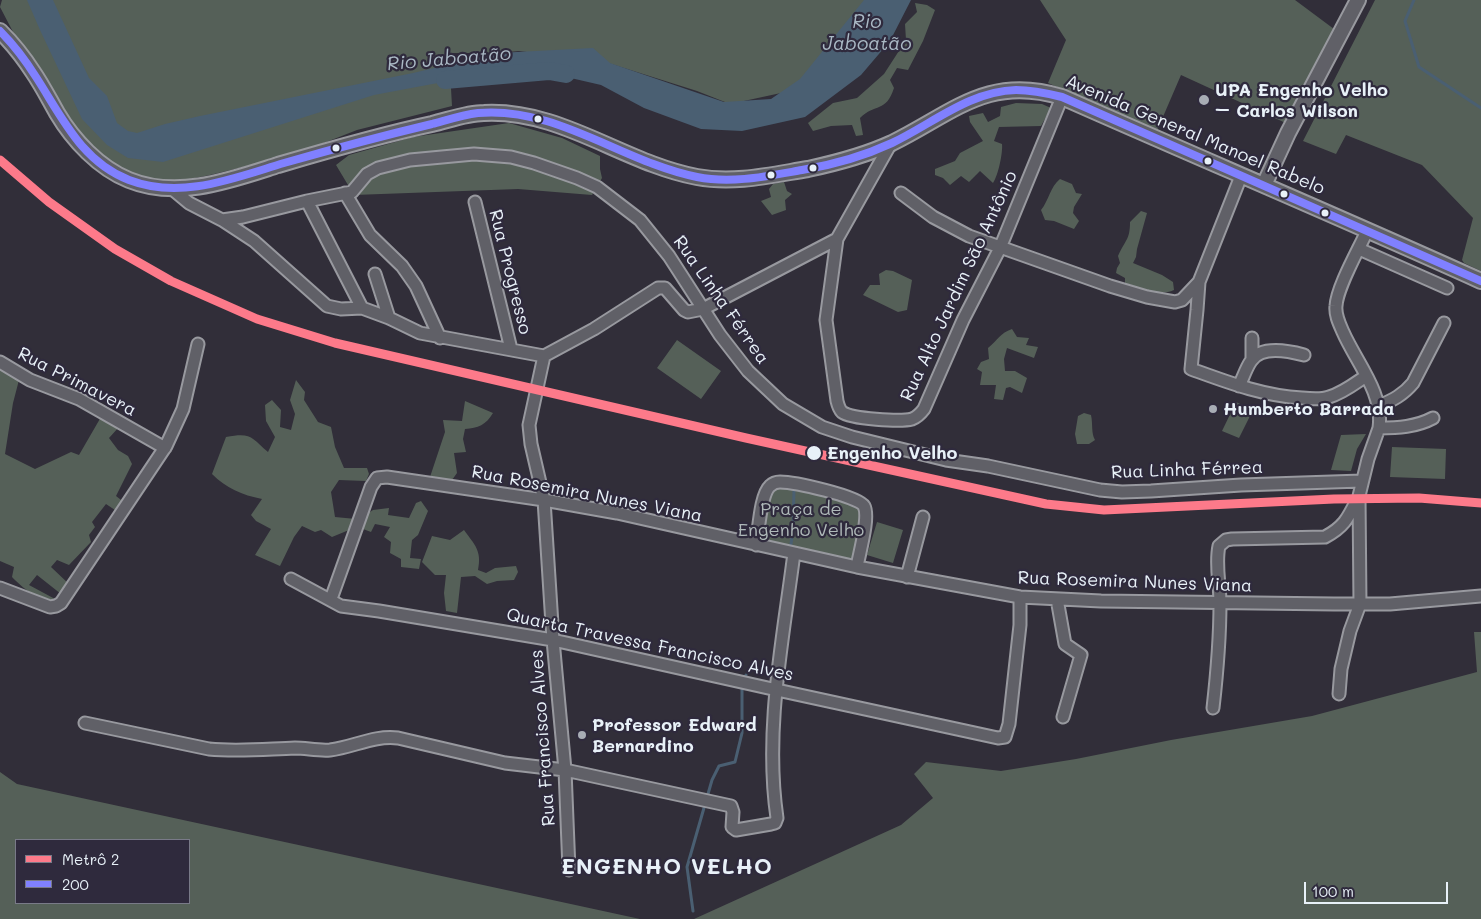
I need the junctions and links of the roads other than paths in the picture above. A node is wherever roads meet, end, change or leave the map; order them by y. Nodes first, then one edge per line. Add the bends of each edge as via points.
1 (1358, 0) edge
2 (0, 31) edge
3 (1062, 97) junction
4 (891, 143) junction
5 (1241, 176) junction
6 (1264, 185) junction
7 (171, 188) junction
8 (345, 193) junction
9 (901, 193) dead end
10 (307, 201) junction
11 (475, 202) dead end
12 (222, 220) junction
13 (1368, 231) junction
14 (837, 239) junction
15 (1000, 248) junction
16 (1359, 249) junction
17 (376, 274) dead end
18 (1481, 281) edge
19 (1199, 282) junction
20 (1447, 288) dead end
21 (362, 308) junction
22 (703, 309) junction
23 (389, 318) junction
24 (1444, 323) dead end
25 (440, 338) junction
26 (1252, 338) dead end
27 (198, 344) dead end
28 (510, 349) junction
29 (1304, 355) dead end
30 (543, 359) junction
31 (1252, 359) junction
32 (0, 362) edge
33 (1366, 376) junction
34 (1239, 386) junction
35 (1379, 406) junction
36 (855, 416) junction
37 (1433, 418) dead end
38 (1379, 428) junction
39 (852, 437) junction
40 (165, 448) junction
41 (1362, 481) junction
42 (1359, 496) junction
43 (544, 500) junction
44 (923, 517) dead end
45 (756, 545) junction
46 (794, 553) junction
47 (857, 567) junction
48 (907, 577) junction
49 (291, 579) dead end
50 (0, 588) edge
51 (1481, 596) edge
52 (1020, 597) junction
53 (1057, 599) junction
54 (331, 600) junction
55 (1220, 603) junction
56 (1360, 604) junction
57 (553, 640) junction
58 (776, 690) junction
59 (1339, 694) dead end
60 (1213, 708) dead end
61 (1063, 717) dead end
62 (86, 723) dead end
63 (565, 770) junction
64 (569, 870) dead end

1 - 6 main road
2 - 7 main road, Avenida General Manoel Rabelo via 32,71 75,138 104,166 138,184
3 - 4 main road, Avenida General Manoel Rabelo via 1045,91 1025,90 978,97
3 - 5 main road, Avenida General Manoel Rabelo
3 - 15 street, Rua Alto Jardim São Antônio
4 - 7 main road, Avenida General Manoel Rabelo via 812,168 732,180 697,177 658,166 552,122 513,113 481,112 342,146 214,184 189,189
4 - 14 street
5 - 6 main road, Avenida General Manoel Rabelo
5 - 19 street
6 - 13 main road, Avenida General Manoel Rabelo
7 - 12 street via 189,203
8 - 10 street, Rua Linha Férrea
8 - 22 street, Rua Linha Férrea via 354,190 364,177 378,168 436,157 492,155 550,168 597,188 640,220 669,256
8 - 25 street via 370,235 413,281
9 - 15 street via 946,224
10 - 12 street, Rua Linha Férrea
10 - 21 street
11 - 28 street, Rua Progresso
12 - 21 street via 266,251 323,304 334,308
13 - 16 street
13 - 18 main road, Avenida General Manoel Rabelo
14 - 22 street
14 - 36 street, Rua Alto Jardim São Antônio via 826,320 837,401 840,410
15 - 19 street via 1110,286 1169,301 1182,300
15 - 36 street, Rua Alto Jardim São Antônio via 920,414 902,420
16 - 20 street
16 - 33 street via 1340,290 1336,314
17 - 23 street
19 - 34 street via 1191,369
21 - 23 street
22 - 30 street, Rua Linha Férrea via 688,312 662,287
22 - 39 street, Rua Linha Férrea via 732,352 764,388 822,427
23 - 25 street via 420,333
24 - 35 street via 1413,383 1398,399
25 - 28 street
26 - 31 street
27 - 40 street via 182,409
28 - 30 street
29 - 31 street via 1278,350
30 - 43 street, Rua Francisco Alves via 529,424
31 - 34 street
32 - 40 street, Rua Primavera via 30,380 79,399
33 - 34 street via 1342,392 1317,399 1289,398
33 - 35 street
35 - 38 street
36 - 39 street
37 - 38 street via 1405,427
38 - 41 street
39 - 41 street, Rua Linha Férrea via 946,460 1122,492 1241,484
40 - 50 street via 61,603 50,607
41 - 42 street
42 - 55 street via 1348,519 1325,537 1222,543 1218,556
42 - 56 street
43 - 45 street, Rua Rosemira Nunes Viana
43 - 54 street, Rua Rosemira Nunes Viana via 392,477 377,478
43 - 57 street, Rua Francisco Alves
44 - 48 street
45 - 46 street, Rua Rosemira Nunes Viana
45 - 47 street via 768,488 779,482 806,486 850,497 865,507
46 - 47 street, Rua Rosemira Nunes Viana
46 - 58 street
47 - 48 street, Rua Rosemira Nunes Viana
48 - 52 street, Rua Rosemira Nunes Viana
49 - 54 street, Quarta Travessa Francisco Alves
51 - 56 street, Rua Rosemira Nunes Viana
52 - 53 street, Rua Rosemira Nunes Viana
52 - 58 street, Quarta Travessa Francisco Alves via 1017,652 1005,737 924,723
53 - 55 street, Rua Rosemira Nunes Viana
53 - 61 street via 1065,644 1081,655
54 - 57 street, Quarta Travessa Francisco Alves via 349,608
55 - 56 street, Rua Rosemira Nunes Viana
55 - 60 street
56 - 59 street via 1341,669
57 - 58 street, Quarta Travessa Francisco Alves
57 - 63 street, Rua Francisco Alves
58 - 63 street via 772,751 775,823 734,829 731,806
62 - 63 street via 229,751 328,750 386,737 505,762
63 - 64 street, Rua Francisco Alves

